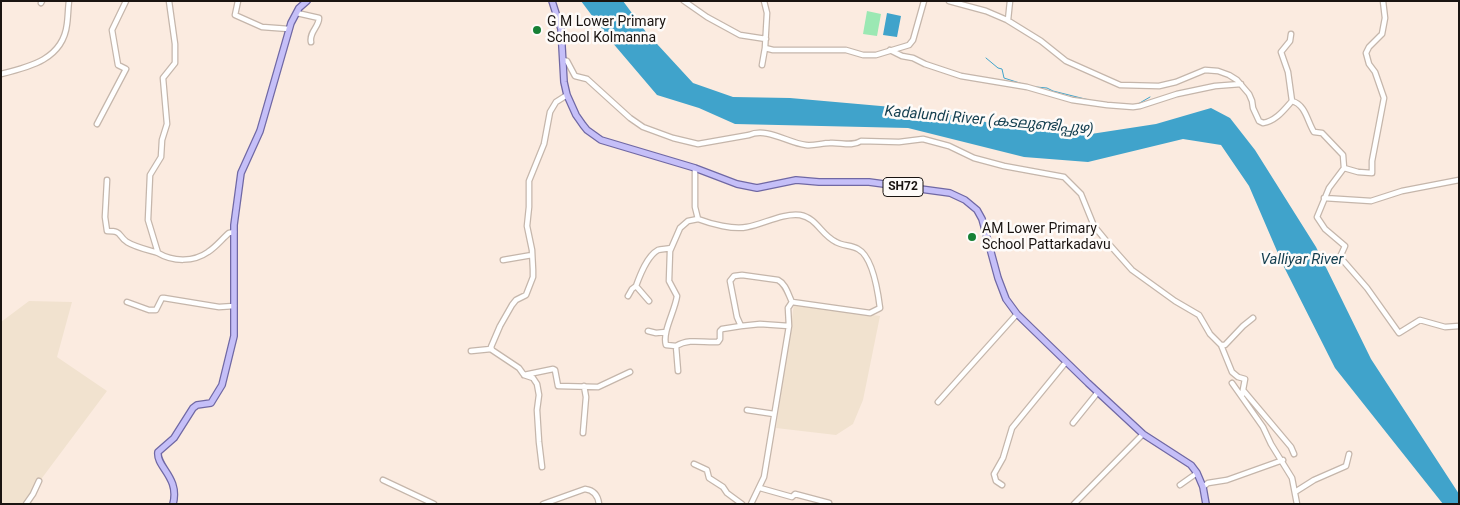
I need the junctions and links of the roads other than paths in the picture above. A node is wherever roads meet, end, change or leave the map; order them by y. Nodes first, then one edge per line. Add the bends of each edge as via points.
1 (69, 1) edge
2 (126, 1) edge
3 (169, 1) edge
4 (238, 1) edge
5 (307, 1) edge
6 (552, 1) edge
7 (684, 1) edge
8 (764, 1) edge
9 (924, 1) edge
10 (948, 1) edge
11 (1010, 1) edge
12 (1383, 1) edge
13 (297, 13) junction
14 (1008, 20) junction
15 (290, 29) junction
16 (1291, 34) dead end
17 (766, 39) junction
18 (311, 42) dead end
19 (765, 48) junction
20 (890, 50) junction
21 (562, 60) junction
22 (762, 65) dead end
23 (1, 74) edge
24 (1241, 84) junction
25 (567, 95) junction
26 (1292, 101) junction
27 (97, 124) dead end
28 (695, 168) junction
29 (1344, 168) junction
30 (107, 180) dead end
31 (1459, 180) edge
32 (1324, 198) junction
33 (698, 219) junction
34 (234, 232) junction
35 (671, 248) junction
36 (158, 253) junction
37 (532, 255) junction
38 (503, 260) dead end
39 (636, 286) junction
40 (628, 296) dead end
41 (650, 301) dead end
42 (128, 302) dead end
43 (792, 302) junction
44 (234, 306) junction
45 (1017, 314) junction
46 (1253, 318) dead end
47 (741, 326) junction
48 (789, 326) junction
49 (1459, 326) edge
50 (648, 331) dead end
51 (666, 332) junction
52 (676, 346) junction
53 (1221, 346) junction
54 (491, 349) junction
55 (471, 351) dead end
56 (1066, 362) junction
57 (678, 371) dead end
58 (630, 372) dead end
59 (524, 375) junction
60 (1232, 383) dead end
61 (584, 386) junction
62 (1098, 392) junction
63 (1242, 393) junction
64 (938, 402) dead end
65 (747, 410) dead end
66 (774, 414) junction
67 (1072, 423) dead end
68 (583, 433) dead end
69 (1143, 434) junction
70 (1294, 454) dead end
71 (1349, 454) dead end
72 (1283, 460) junction
73 (694, 464) dead end
74 (542, 467) dead end
75 (1197, 473) junction
76 (382, 480) dead end
77 (38, 481) dead end
78 (1180, 485) dead end
79 (1002, 486) dead end
80 (1203, 487) junction
81 (760, 488) junction
82 (1295, 492) junction
83 (812, 501) edge
84 (829, 503) edge
85 (26, 504) edge
86 (173, 504) edge
87 (434, 504) edge
88 (543, 504) edge
89 (599, 504) edge
90 (742, 504) edge
91 (751, 504) edge
92 (1074, 504) edge
93 (1206, 504) edge
94 (1296, 504) edge

1 - 23 street via 68,22 59,48 36,64
2 - 27 street via 112,30 118,64 126,69
3 - 36 street via 176,63 163,78 167,124 161,157 150,175 148,220
4 - 15 street via 236,15 262,26
5 - 13 main road
6 - 21 main road, SH72 via 561,29
7 - 17 street via 740,35
8 - 17 street
9 - 20 street via 913,40 909,45
10 - 14 street via 986,10
11 - 14 street
12 - 29 street via 1385,18 1382,34 1366,53 1384,98 1372,173
13 - 15 main road
13 - 18 street via 319,18
14 - 24 street via 1066,60 1120,84 1160,86 1205,70 1224,73
15 - 34 main road via 260,130 241,173
16 - 26 street via 1290,41 1281,52
17 - 19 street
19 - 20 street via 846,50 863,55
19 - 22 street
20 - 24 street via 973,79 1072,100 1120,106 1140,106 1177,94
21 - 25 main road, SH72
21 - 53 street via 567,61 575,76 587,79 643,127 698,144 756,132 806,145 923,139 949,146 974,158 1064,177 1081,194 1094,226 1132,270 1199,315
24 - 26 street via 1263,123 1277,117
25 - 28 main road, SH72 via 583,125 601,140
25 - 37 street via 550,112 544,144 529,182 528,226
26 - 29 street via 1301,106 1314,132 1322,134 1343,155
28 - 33 street
28 - 45 main road, SH72 via 757,188 796,180 870,182 950,193 965,200 982,219 998,278 1006,299
29 - 32 street
30 - 36 street via 107,231 116,231 125,241
31 - 32 street via 1402,191 1371,201
32 - 49 street via 1317,217 1325,229 1345,246 1340,257 1400,333 1420,320 1445,327
33 - 35 street via 688,221 680,228
33 - 43 street via 745,228 787,216 800,215 814,221 838,244 862,251 875,275 880,308 870,314
34 - 36 street via 198,258 181,260
34 - 44 main road
35 - 39 street via 658,250 650,257
35 - 51 street via 669,282 677,296
37 - 38 street
37 - 54 street via 533,277 528,291 524,298 512,305
39 - 40 street
39 - 41 street
42 - 44 street via 149,310 156,310 162,298
43 - 47 street via 785,286 778,280 734,276 730,285
43 - 48 street via 788,308
44 - 86 main road via 232,347 218,394 211,403 193,408 174,438 158,452 173,486
45 - 56 main road, SH72
45 - 64 street
46 - 53 street
47 - 48 street
47 - 52 street via 722,329 718,342 695,340
48 - 66 street
50 - 51 street
51 - 52 street via 666,345
52 - 57 street
53 - 63 street via 1232,372 1238,378 1245,378
54 - 55 street
54 - 59 street
56 - 62 main road, SH72
56 - 79 street via 1012,428 1003,458 994,474
58 - 61 street via 598,387
59 - 61 street via 554,369 558,386
59 - 74 street via 538,384
60 - 63 street
61 - 68 street
62 - 67 street
62 - 69 main road, SH72
63 - 70 street
63 - 72 street
65 - 66 street
66 - 81 street
69 - 75 main road, SH72 via 1183,459
69 - 92 street
71 - 82 street via 1346,466
72 - 80 street
72 - 82 street
73 - 90 street via 707,470 709,478
75 - 78 street
75 - 80 main road, SH72
76 - 87 street
77 - 85 street
80 - 93 main road, SH72
81 - 83 street via 795,494
81 - 91 street
82 - 94 street
83 - 84 street
88 - 89 street via 585,489 594,493

